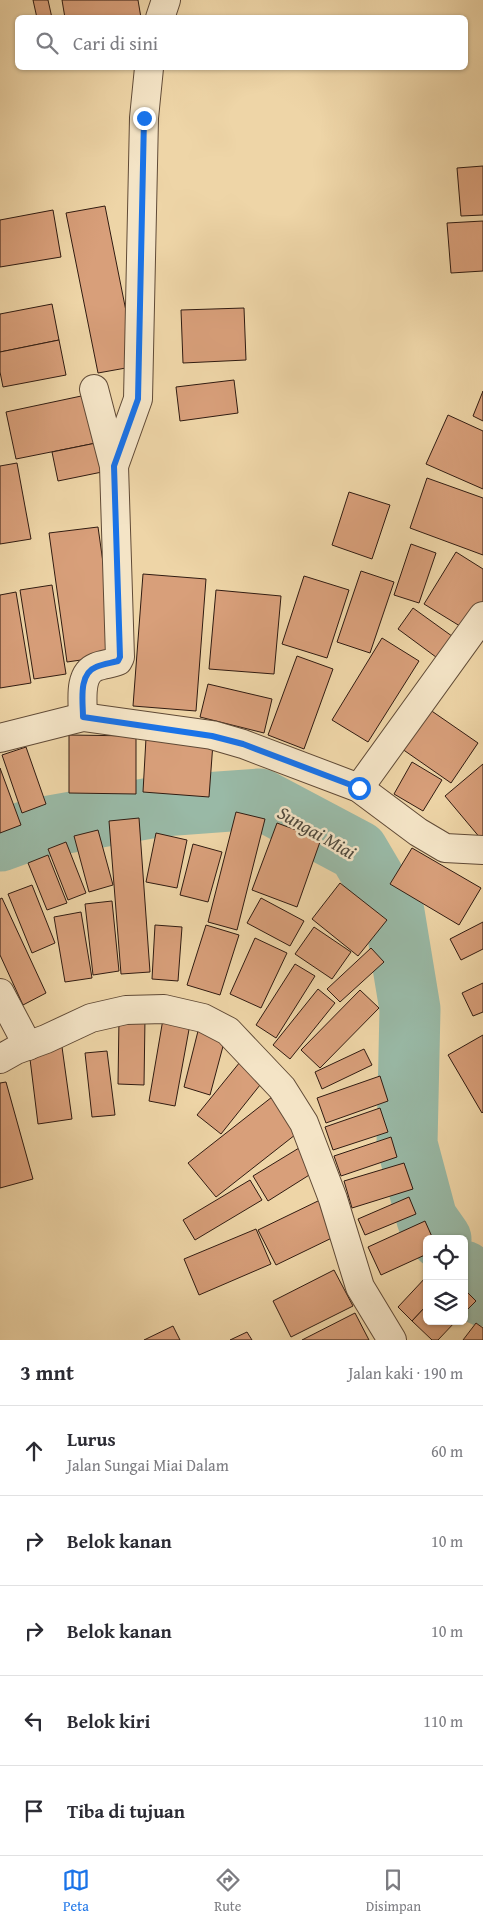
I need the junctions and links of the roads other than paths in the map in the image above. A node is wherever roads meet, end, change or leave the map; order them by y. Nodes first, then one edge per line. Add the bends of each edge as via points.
1 (166, 0) edge
2 (161, 15) edge
3 (149, 70) edge
4 (94, 389) dead end
5 (114, 466) junction
6 (483, 616) edge
7 (83, 717) junction
8 (0, 738) edge
9 (359, 788) junction
10 (483, 850) edge
11 (0, 993) edge
12 (28, 1046) junction
13 (0, 1059) edge
14 (392, 1340) edge

1 - 2 street
3 - 5 street via 144,118 138,399
4 - 5 street
5 - 7 street via 120,657 118,661 87,672
6 - 9 street
7 - 8 street
7 - 9 street via 212,736 243,744
9 - 10 street via 445,848
11 - 12 street
12 - 13 street
12 - 14 street via 91,1018 126,1010 164,1009 203,1018 228,1031 282,1088 304,1124 333,1199 360,1287

